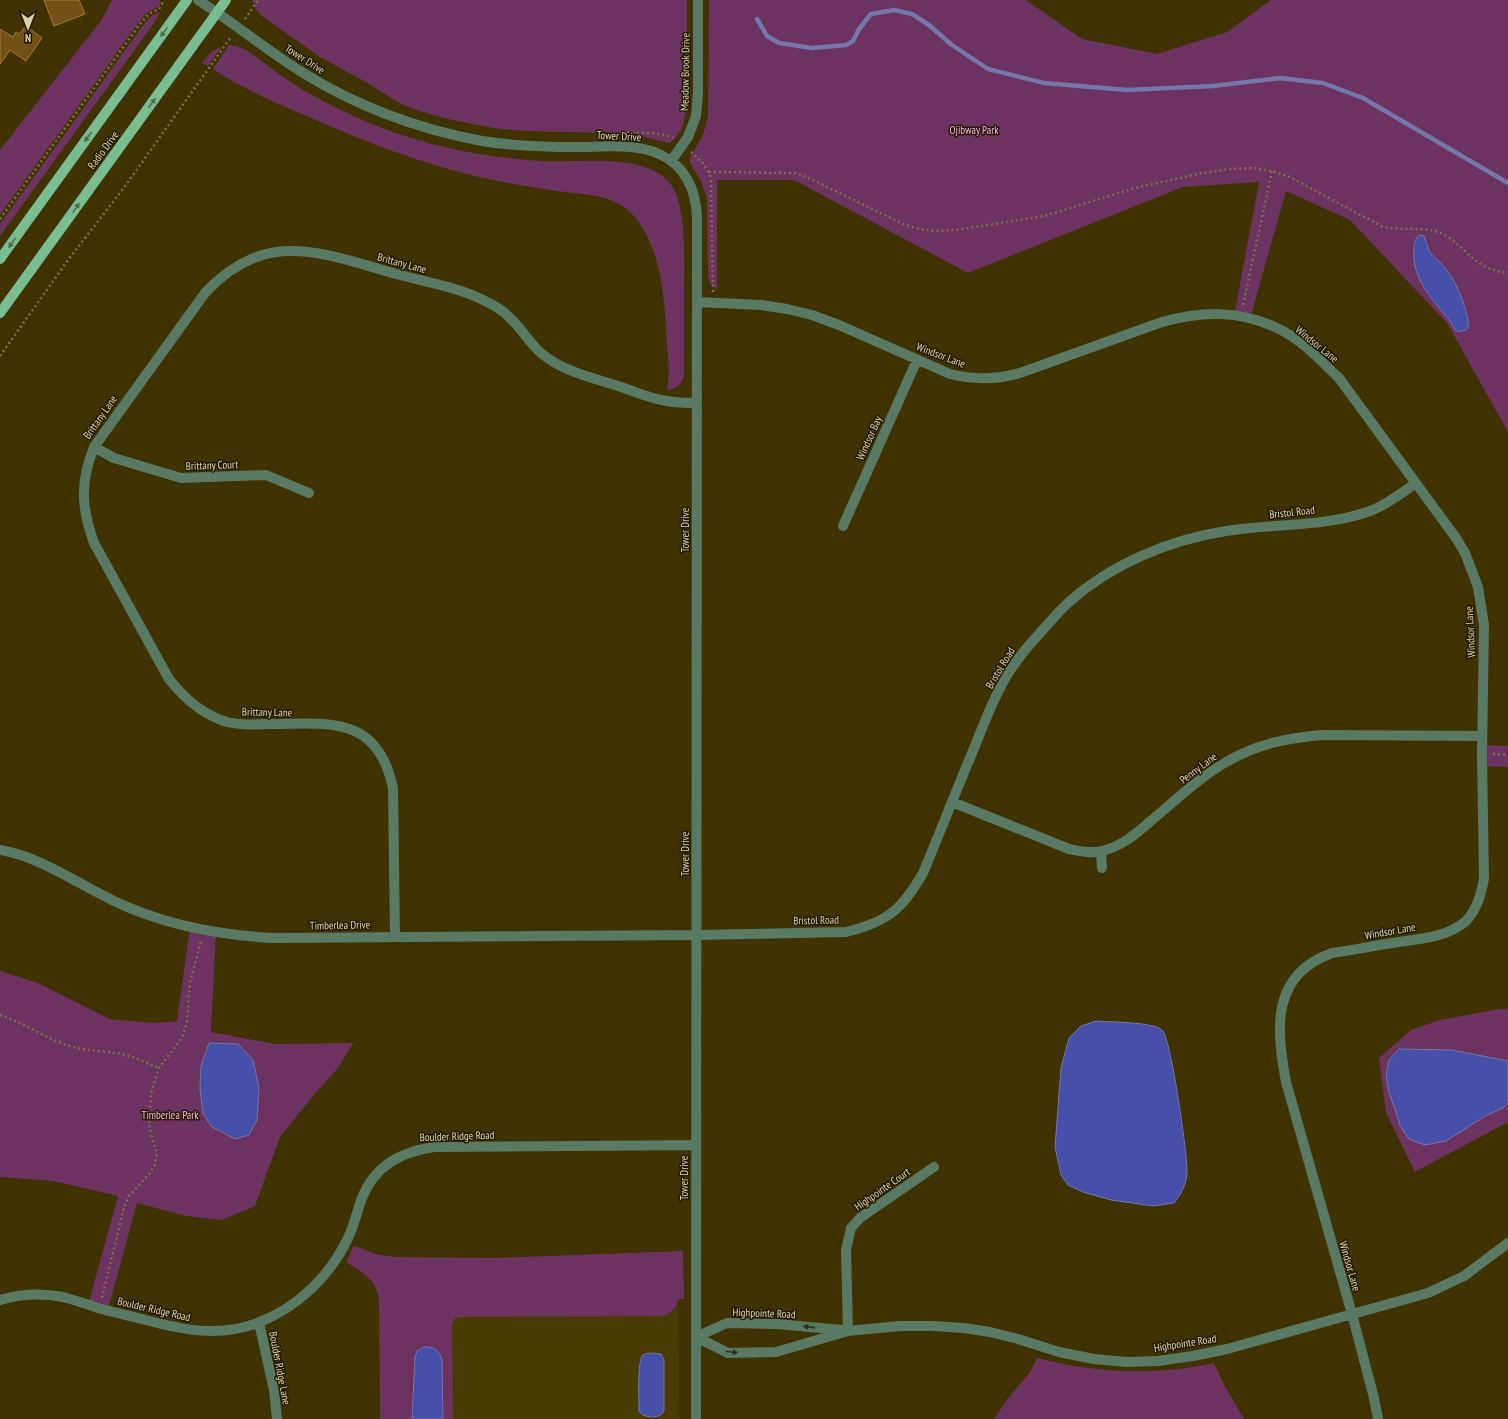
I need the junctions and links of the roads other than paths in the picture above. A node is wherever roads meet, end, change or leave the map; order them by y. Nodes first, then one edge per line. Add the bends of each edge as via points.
1 (187, 0) edge
2 (198, 0) edge
3 (226, 0) edge
4 (698, 0) edge
5 (217, 12) junction
6 (671, 161) junction
7 (0, 260) edge
8 (697, 302) junction
9 (0, 313) edge
10 (918, 360) junction
11 (697, 403) junction
12 (94, 446) junction
13 (1416, 483) junction
14 (309, 493) dead end
15 (843, 526) dead end
16 (1482, 736) junction
17 (952, 802) junction
18 (0, 850) edge
19 (1101, 851) junction
20 (1102, 868) dead end
21 (697, 935) junction
22 (395, 936) junction
23 (696, 1145) junction
24 (934, 1167) dead end
25 (1508, 1243) edge
26 (0, 1300) edge
27 (1352, 1314) junction
28 (259, 1323) junction
29 (848, 1331) junction
30 (696, 1337) junction
31 (277, 1419) edge
32 (696, 1419) edge
33 (1378, 1419) edge

1 -> 7 main road, Radio Drive
2 - 5 street, Tower Drive
3 - 5 main road, Radio Drive
4 - 6 street, Meadow Brook Drive via 696,116 688,137
5 - 6 street, Tower Drive via 313,78 365,106 407,122 444,133 506,144 637,148 655,152
9 -> 5 main road, Radio Drive
6 - 8 street, Tower Drive via 688,179 696,202
8 - 10 street, Windsor Lane via 761,305 812,315
8 - 11 street, Tower Drive
10 - 13 street, Windsor Lane via 966,378 1005,377 1183,316 1241,316 1277,328 1300,342 1339,378
10 - 15 street, Windsor Bay
11 - 12 street, Brittany Lane via 667,402 570,370 541,353 502,310 473,295 324,254 290,250 268,253 251,259 232,268 218,279 205,293
11 - 21 street, Tower Drive
12 - 14 street, Brittany Court via 114,458 167,475 181,478 266,475
12 - 22 street, Brittany Lane via 86,465 83,484 89,530 169,679 180,693 195,707 211,716 243,725 331,724 347,728 361,734 383,756 393,788
13 - 16 street, Windsor Lane via 1465,553 1478,587 1484,625
13 - 17 street, Bristol Road via 1377,508 1358,515 1336,520 1228,531 1179,542 1148,553 1095,583 1069,603 1024,651 1002,685
16 - 19 street, Penny Lane via 1321,736 1272,742 1227,761 1205,776 1134,836 1120,845
16 - 27 street, Windsor Lane via 1484,879 1482,894 1476,907 1466,920 1451,930 1434,936 1332,953 1318,958 1292,981 1284,1000 1280,1027 1281,1057 1286,1082
17 - 19 street, Penny Lane via 1069,849
17 - 21 street, Bristol Road via 924,873 899,907 881,920 846,932
18 - 22 street, Timberlea Drive via 53,868 88,888 140,912 204,931 273,938
19 - 20 street
21 - 22 street, Timberlea Drive
21 - 23 street, Tower Drive
23 - 28 street, Boulder Ridge Road via 434,1147 404,1154 385,1165 373,1178 363,1196 349,1238 328,1272 298,1301
23 - 30 street, Tower Drive
24 - 29 street, Highpointe Court via 860,1218 851,1228 846,1250
25 - 27 street, Highpointe Road via 1464,1276 1446,1285 1428,1293
26 - 28 street, Boulder Ridge Road via 13,1296 62,1297 178,1329 208,1332 232,1330
27 - 29 street, Highpointe Road via 1227,1349 1193,1356 1127,1362 1059,1352 1018,1339 964,1328 900,1326
27 - 33 street, Windsor Lane
28 - 31 street, Boulder Ridge Lane via 274,1390
29 -> 30 street, Highpointe Road via 777,1324 727,1323
30 -> 29 street, Highpointe Road via 728,1353 776,1352
30 - 32 street, Tower Drive

